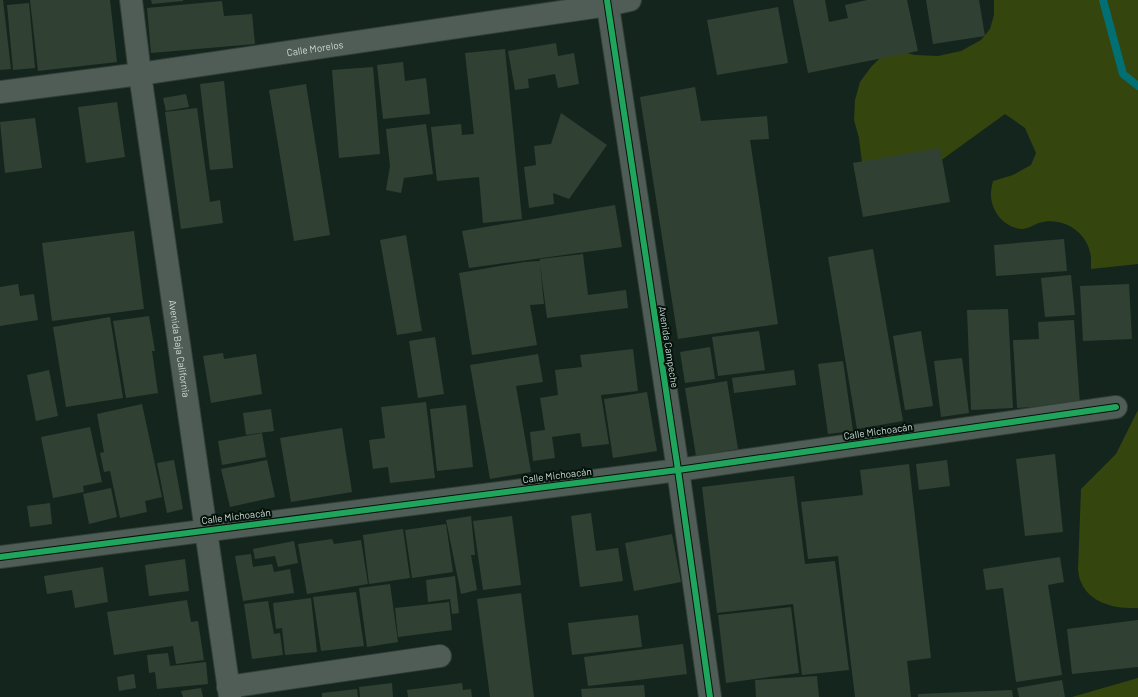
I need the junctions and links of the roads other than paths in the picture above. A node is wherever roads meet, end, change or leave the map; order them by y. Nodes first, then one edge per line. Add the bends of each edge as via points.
1 (131, 0) edge
2 (630, 0) edge
3 (607, 2) edge
4 (140, 74) junction
5 (0, 92) edge
6 (1116, 407) dead end
7 (678, 470) junction
8 (205, 530) junction
9 (0, 556) edge
10 (440, 656) dead end
11 (229, 692) edge
12 (710, 697) edge

1 - 4 street, Avenida Baja California
2 - 3 street, Calle Morelos
3 - 4 street, Calle Morelos
3 - 7 street, Avenida Campeche
4 - 5 street, Calle Morelos
4 - 8 street, Avenida Baja California
6 - 7 street, Calle Michoacán
7 - 8 street, Calle Michoacán
7 - 12 street, Avenida Campeche
8 - 9 street, Calle Michoacán
8 - 11 street, Avenida Baja California
10 - 11 street

